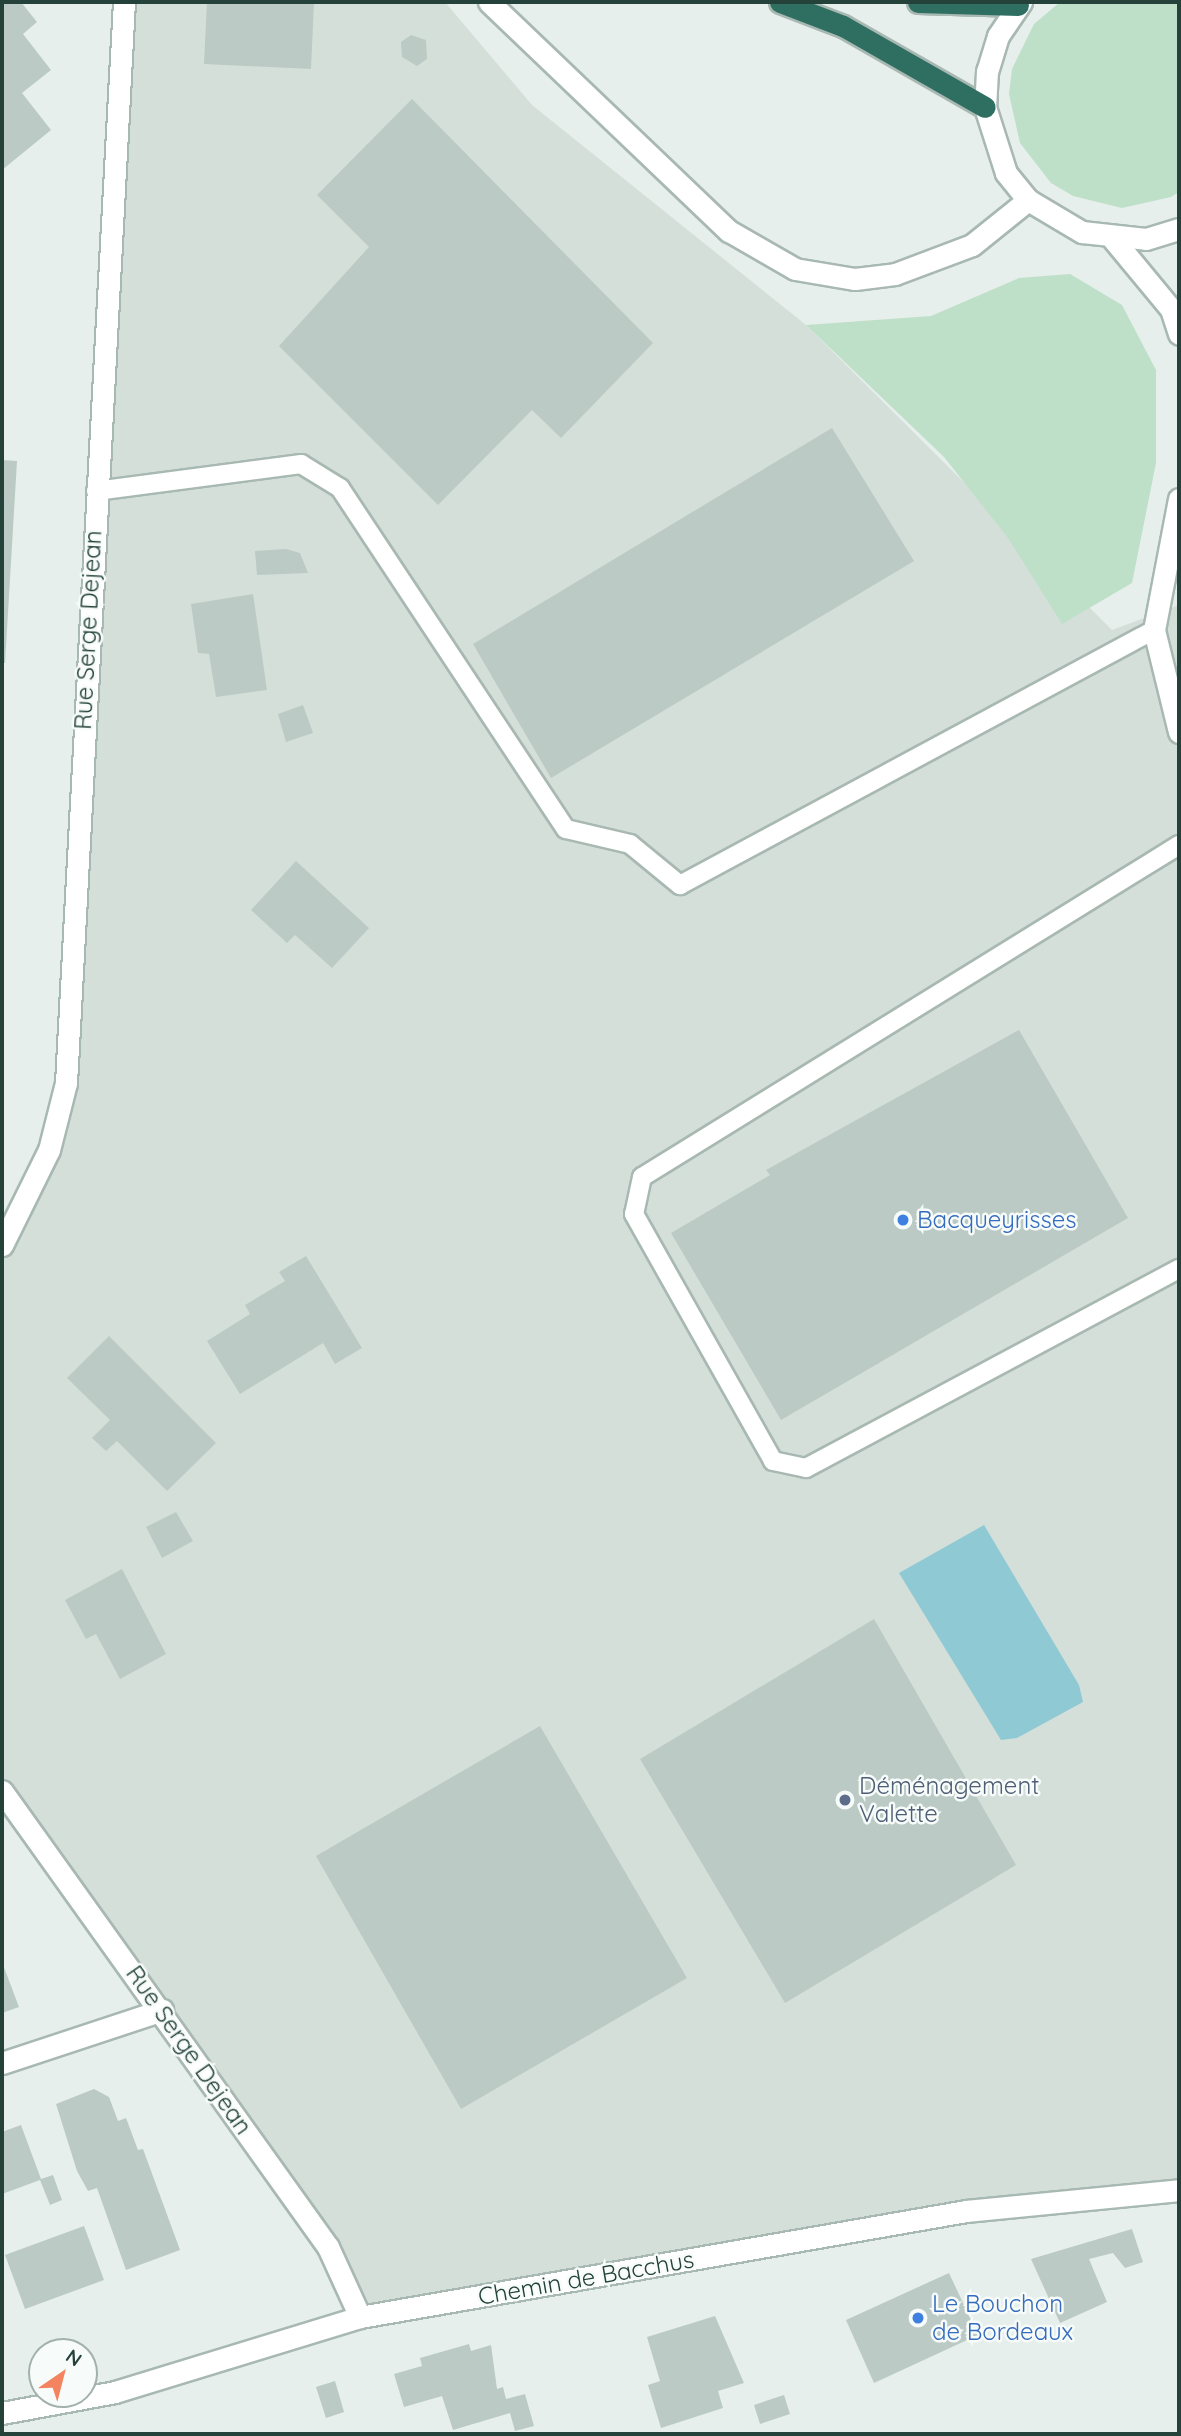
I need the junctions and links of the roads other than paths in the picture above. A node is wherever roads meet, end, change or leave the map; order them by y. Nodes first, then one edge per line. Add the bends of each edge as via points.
1 (124, 2) edge
2 (489, 2) edge
3 (780, 2) edge
4 (918, 2) edge
5 (1020, 3) edge
6 (985, 107) junction
7 (1028, 200) junction
8 (1179, 229) edge
9 (1113, 239) junction
10 (1179, 334) edge
11 (96, 491) junction
12 (1179, 499) edge
13 (1154, 630) junction
14 (1179, 732) edge
15 (1179, 845) edge
16 (2, 1245) edge
17 (1179, 1269) edge
18 (2, 1791) edge
19 (162, 2010) junction
20 (2, 2063) edge
21 (1179, 2190) edge
22 (360, 2317) junction
23 (2, 2413) edge

1 - 11 street, Rue Serge Dejean
2 - 7 street via 729,230 795,269 855,279 895,274 972,244
3 - 6 highway via 843,26
4 - 5 highway
5 - 6 street via 987,71
6 - 7 street via 1006,173
7 - 9 street via 1053,219
8 - 9 street
9 - 10 street via 1171,309
11 - 13 lane via 302,464 340,488 566,829 631,844 680,885
11 - 16 street, Rue Serge Dejean via 66,1083 49,1150
12 - 13 street
13 - 14 street
15 - 17 lane via 642,1177 634,1214 773,1461 806,1468
18 - 19 street, Rue Serge Dejean
19 - 20 street
19 - 22 street, Rue Serge Dejean via 332,2253
21 - 22 street, Chemin de Bacchus via 966,2211
22 - 23 street, Chemin de Bacchus via 116,2392

